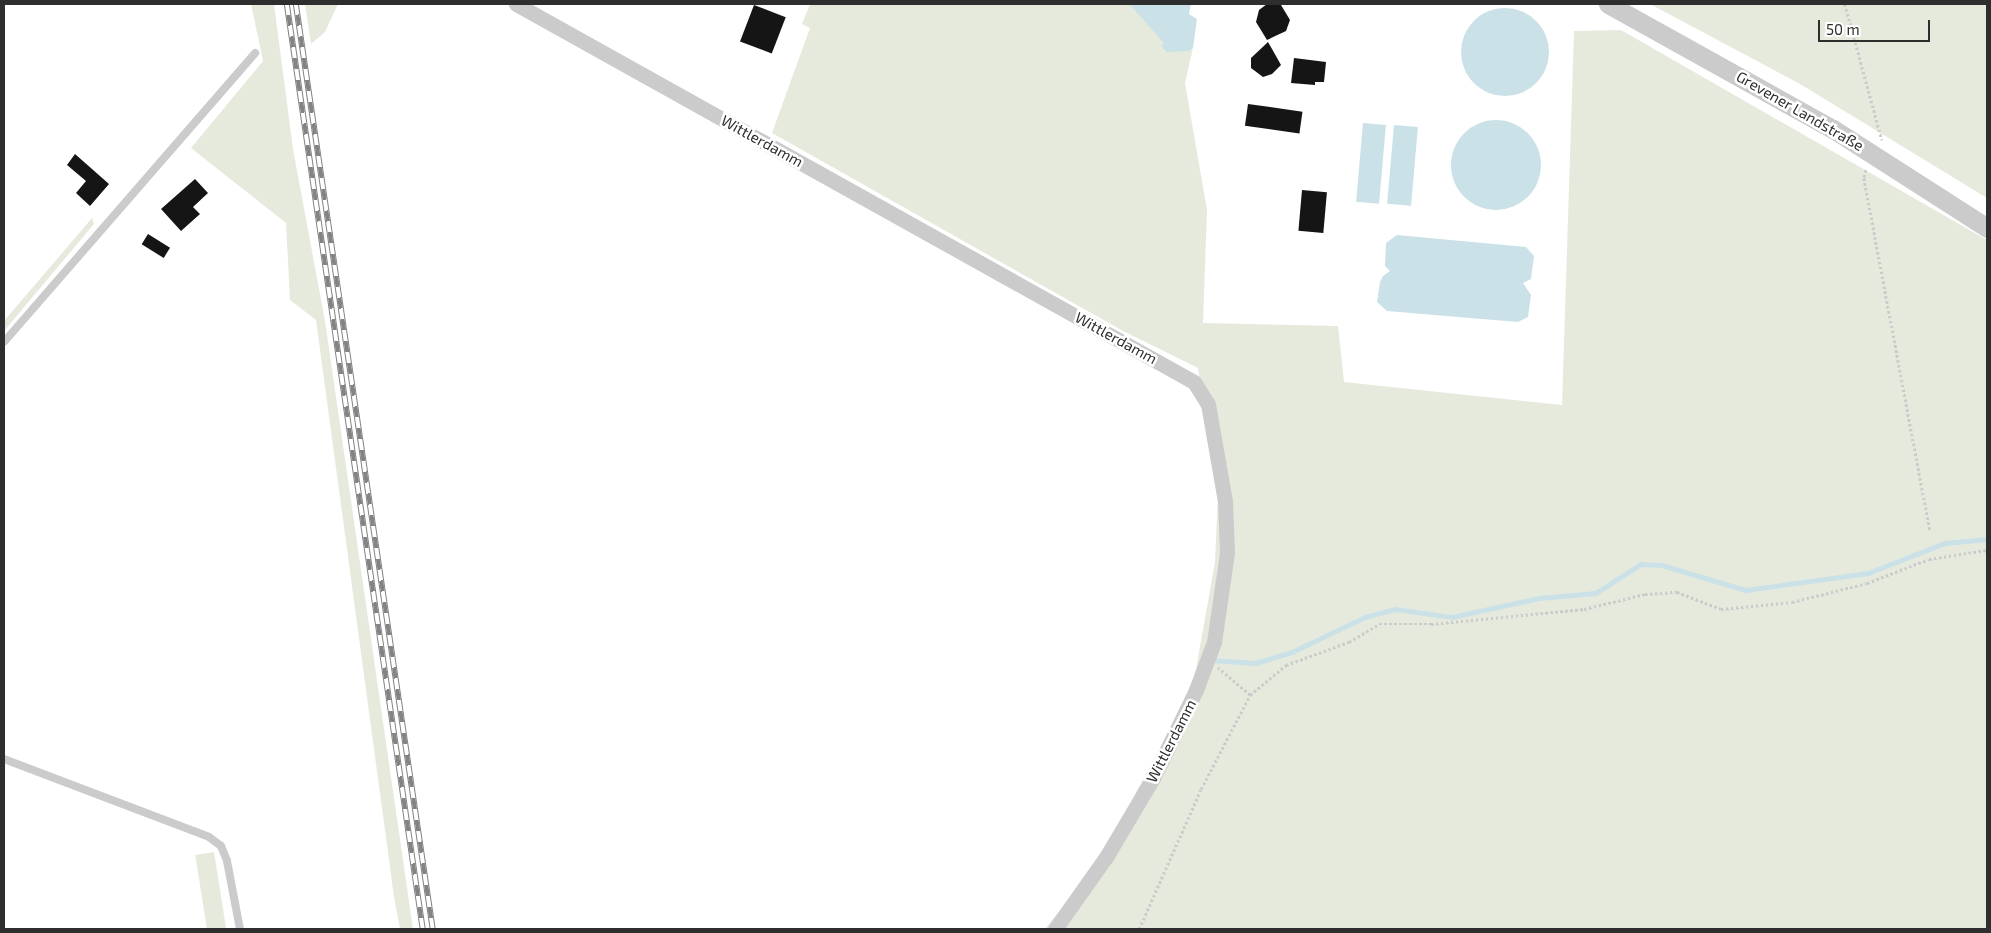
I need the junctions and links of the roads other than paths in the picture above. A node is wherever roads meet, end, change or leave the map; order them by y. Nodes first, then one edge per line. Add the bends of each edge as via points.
1 (516, 4) edge
2 (1608, 4) edge
3 (255, 53) dead end
4 (1987, 228) edge
5 (4, 342) edge
6 (4, 759) edge
7 (240, 929) edge
8 (1055, 929) edge

1 - 8 street, Wittlerdamm via 1194,382 1208,404 1225,501 1227,553 1214,642 1175,738 1129,820
2 - 4 street, Grevener Landstraße via 1879,148
3 - 5 lane
6 - 7 lane via 209,837 221,846 227,861

